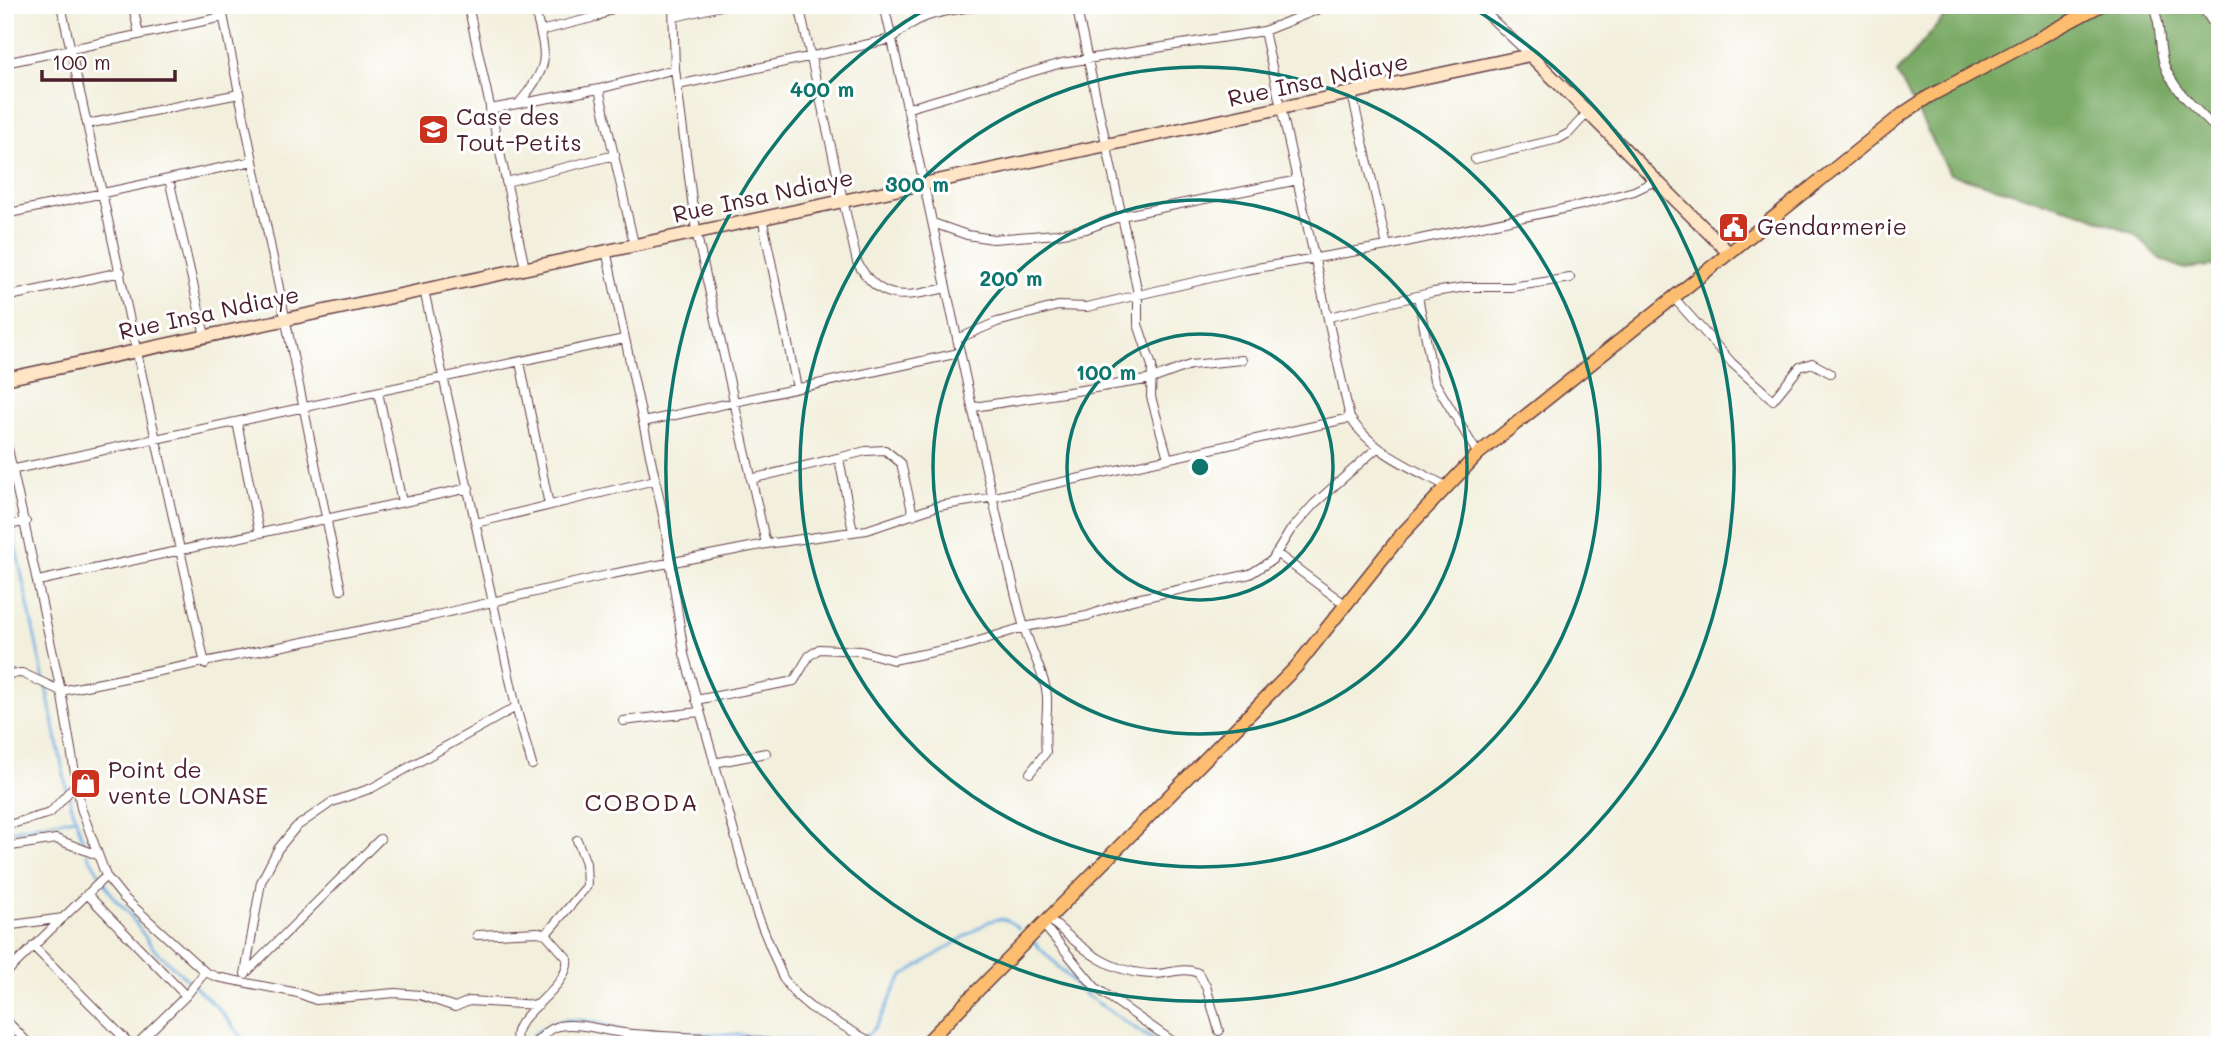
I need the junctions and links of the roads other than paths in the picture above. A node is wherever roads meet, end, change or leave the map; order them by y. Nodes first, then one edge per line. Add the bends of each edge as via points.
1 (61, 5) edge
2 (132, 5) edge
3 (221, 5) edge
4 (468, 5) edge
5 (534, 5) edge
6 (619, 5) edge
7 (673, 5) edge
8 (725, 5) edge
9 (799, 5) edge
10 (884, 5) edge
11 (984, 5) edge
12 (1076, 5) edge
13 (1329, 5) edge
14 (1477, 5) edge
15 (2101, 5) edge
16 (2152, 5) edge
17 (2201, 5) edge
18 (675, 16) junction
19 (223, 17) junction
20 (540, 31) junction
21 (1264, 31) junction
22 (2220, 34) edge
23 (139, 35) junction
24 (892, 39) junction
25 (71, 50) junction
26 (1530, 55) junction
27 (811, 59) junction
28 (1086, 59) junction
29 (5, 64) edge
30 (675, 69) junction
31 (678, 85) junction
32 (599, 89) junction
33 (239, 94) junction
34 (1352, 94) junction
35 (519, 103) junction
36 (909, 108) junction
37 (491, 109) junction
38 (1282, 110) junction
39 (1588, 112) junction
40 (87, 124) junction
41 (2220, 133) edge
42 (1105, 146) junction
43 (615, 155) junction
44 (1475, 159) dead end
45 (253, 161) junction
46 (169, 179) junction
47 (1298, 180) junction
48 (1657, 180) junction
49 (506, 182) junction
50 (924, 184) junction
51 (102, 192) junction
52 (841, 201) junction
53 (5, 214) edge
54 (1121, 216) junction
55 (762, 217) junction
56 (933, 223) junction
57 (696, 231) junction
58 (634, 244) junction
59 (1387, 246) junction
60 (606, 250) junction
61 (1729, 253) junction
62 (1317, 259) junction
63 (525, 268) junction
64 (121, 272) junction
65 (1570, 278) dead end
66 (946, 288) junction
67 (424, 290) junction
68 (1138, 294) junction
69 (1418, 296) junction
70 (5, 297) edge
71 (1673, 297) junction
72 (1329, 317) junction
73 (285, 319) junction
74 (205, 336) junction
75 (624, 338) junction
76 (957, 340) junction
77 (138, 349) junction
78 (959, 354) junction
79 (1242, 360) dead end
80 (520, 362) junction
81 (1830, 373) dead end
82 (444, 378) junction
83 (5, 379) edge
84 (1152, 379) junction
85 (797, 388) junction
86 (377, 392) junction
87 (734, 403) junction
88 (974, 407) junction
89 (304, 408) junction
90 (1350, 418) junction
91 (237, 422) junction
92 (643, 422) junction
93 (5, 435) edge
94 (157, 439) junction
95 (1377, 448) junction
96 (1478, 454) junction
97 (839, 458) junction
98 (1168, 458) junction
99 (15, 469) junction
100 (751, 479) junction
101 (655, 480) junction
102 (1447, 486) junction
103 (469, 488) junction
104 (995, 497) junction
105 (402, 502) junction
106 (550, 505) junction
107 (913, 515) junction
108 (326, 518) junction
109 (26, 522) junction
110 (476, 523) junction
111 (5, 525) edge
112 (259, 532) junction
113 (853, 532) junction
114 (766, 544) junction
115 (180, 549) junction
116 (1276, 553) junction
117 (671, 562) junction
118 (38, 581) junction
119 (341, 590) dead end
120 (491, 600) junction
121 (1346, 604) junction
122 (1024, 626) junction
123 (205, 664) junction
124 (5, 674) edge
125 (61, 691) junction
126 (696, 700) junction
127 (516, 707) junction
128 (699, 712) junction
129 (623, 721) dead end
130 (766, 753) dead end
131 (714, 763) junction
132 (532, 765) dead end
133 (1030, 773) dead end
134 (76, 784) junction
135 (5, 826) edge
136 (380, 839) dead end
137 (577, 839) dead end
138 (5, 847) edge
139 (95, 854) junction
140 (106, 876) junction
141 (88, 894) junction
142 (63, 918) junction
143 (1045, 920) junction
144 (5, 926) edge
145 (546, 934) junction
146 (477, 936) dead end
147 (33, 946) junction
148 (205, 972) junction
149 (5, 974) edge
150 (245, 974) junction
151 (238, 984) junction
152 (186, 996) junction
153 (538, 1005) junction
154 (5, 1019) edge
155 (1219, 1031) dead end
156 (708, 1043) edge
157 (874, 1043) edge
158 (30, 1045) edge
159 (134, 1045) edge
160 (519, 1045) edge
161 (533, 1045) edge
162 (785, 1045) edge
163 (860, 1045) edge
164 (924, 1045) edge
165 (1178, 1045) edge

1 - 25 street
2 - 23 street
3 - 19 street
4 - 37 street
5 - 20 street
6 - 20 street via 596,18
7 - 18 street
8 - 18 street
9 - 27 street
10 - 24 street
11 - 24 street via 911,21
12 - 28 street
13 - 21 street
14 - 26 street
15 - 61 main road via 1918,103
16 - 41 street via 2169,77
17 - 22 street
18 - 30 street
19 - 23 street
19 - 33 street
20 - 35 street via 546,59 541,75
21 - 28 street
21 - 38 street
23 - 25 street
24 - 27 street
24 - 36 street
25 - 29 street
25 - 40 street
26 - 34 main road, Rue Insa Ndiaye
26 - 39 main road
27 - 31 street
27 - 52 street
28 - 36 street
28 - 42 street
30 - 31 street
30 - 32 street
31 - 57 street
32 - 35 street
32 - 43 street
33 - 40 street
33 - 45 street
34 - 38 main road, Rue Insa Ndiaye
34 - 59 street
35 - 37 street
36 - 50 street
37 - 49 street
38 - 42 main road, Rue Insa Ndiaye
38 - 47 street
39 - 44 street via 1558,139
39 - 48 main road
40 - 51 street
42 - 50 main road, Rue Insa Ndiaye
42 - 54 street
43 - 49 street
43 - 58 street
45 - 46 street
45 - 73 street
46 - 51 street
46 - 74 street
47 - 54 street
47 - 62 street
48 - 59 street via 1586,204
48 - 61 main road
49 - 63 street
50 - 52 main road, Rue Insa Ndiaye
50 - 56 street
51 - 53 street
51 - 64 street
52 - 55 main road, Rue Insa Ndiaye
52 - 66 street via 857,262 877,288 900,296
54 - 56 street via 1086,229 993,239
54 - 68 street
55 - 57 main road, Rue Insa Ndiaye
55 - 85 street
56 - 66 street
57 - 58 main road, Rue Insa Ndiaye
57 - 87 street
58 - 60 main road, Rue Insa Ndiaye
59 - 62 street
60 - 63 main road, Rue Insa Ndiaye
60 - 75 street
61 - 71 main road
62 - 68 street
62 - 72 street
63 - 67 main road, Rue Insa Ndiaye
64 - 70 street
64 - 77 street
65 - 69 street
66 - 76 street
67 - 73 main road, Rue Insa Ndiaye
67 - 82 street
68 - 76 street via 1087,307 1058,306
68 - 84 street via 1138,324
69 - 72 street
69 - 96 street via 1434,381
71 - 81 street via 1732,363 1773,400 1804,364 1812,363
71 - 96 main road
72 - 90 street
73 - 74 main road, Rue Insa Ndiaye
73 - 89 street
74 - 77 main road, Rue Insa Ndiaye
75 - 80 street
75 - 92 street
76 - 78 street
77 - 83 main road, Rue Insa Ndiaye
77 - 94 street
78 - 85 street
78 - 88 street
79 - 84 street via 1191,365
80 - 82 street
80 - 106 street
82 - 86 street
82 - 103 street
84 - 88 street
84 - 98 street via 1151,397
85 - 87 street
86 - 89 street
86 - 105 street
87 - 92 street
87 - 100 street
88 - 104 street
89 - 91 street
89 - 108 street
90 - 95 street
90 - 98 street
91 - 94 street
91 - 112 street
92 - 101 street
93 - 99 street
94 - 99 street
94 - 115 street
95 - 102 street
95 - 116 street via 1314,504
96 - 102 main road
97 - 100 street
97 - 107 street via 885,450 895,455
97 - 113 street
98 - 104 street
99 - 109 street
100 - 114 street
101 - 106 street
101 - 117 street
102 - 121 main road
103 - 105 street
103 - 110 street
104 - 107 street via 937,506
104 - 122 street
105 - 108 street
106 - 110 street
107 - 113 street
108 - 112 street
108 - 119 street
109 - 111 street
109 - 118 street
110 - 120 street
112 - 115 street
113 - 114 street
114 - 117 street
115 - 118 street
115 - 123 street
116 - 121 street
116 - 122 street via 1250,574 1132,600 1087,616
117 - 120 street
117 - 126 street via 680,637
118 - 125 street
120 - 123 street
120 - 127 street
121 - 143 main road via 1296,667
122 - 126 street via 963,646 892,660 861,650 820,649 809,656 794,681
122 - 133 street via 1047,697 1045,757
123 - 125 street
124 - 125 street via 22,673
125 - 134 street
126 - 128 street
127 - 132 street
127 - 150 street via 372,788 332,802 296,827 261,882
128 - 129 street
128 - 131 street
130 - 131 street
131 - 157 street via 757,914 783,978 810,1007
134 - 135 street via 50,813
134 - 139 street
136 - 150 street
137 - 145 street via 586,863 587,886
138 - 139 street via 56,839
139 - 140 street
140 - 141 street
140 - 148 street
141 - 142 street
141 - 152 street
142 - 144 street
142 - 147 street
143 - 155 street via 1111,966 1144,973 1186,969 1198,973
143 - 164 main road
143 - 165 street via 1086,978
145 - 146 street
145 - 153 street via 567,958 568,967
147 - 149 street
147 - 159 street
148 - 151 street
148 - 152 street
150 - 151 street
151 - 153 street via 323,1001 395,993 420,995 455,1007 469,1000
152 - 159 street
153 - 160 street via 516,1028
154 - 158 street
156 - 161 street via 572,1025 548,1031
156 - 162 street via 735,1038
157 - 163 street

